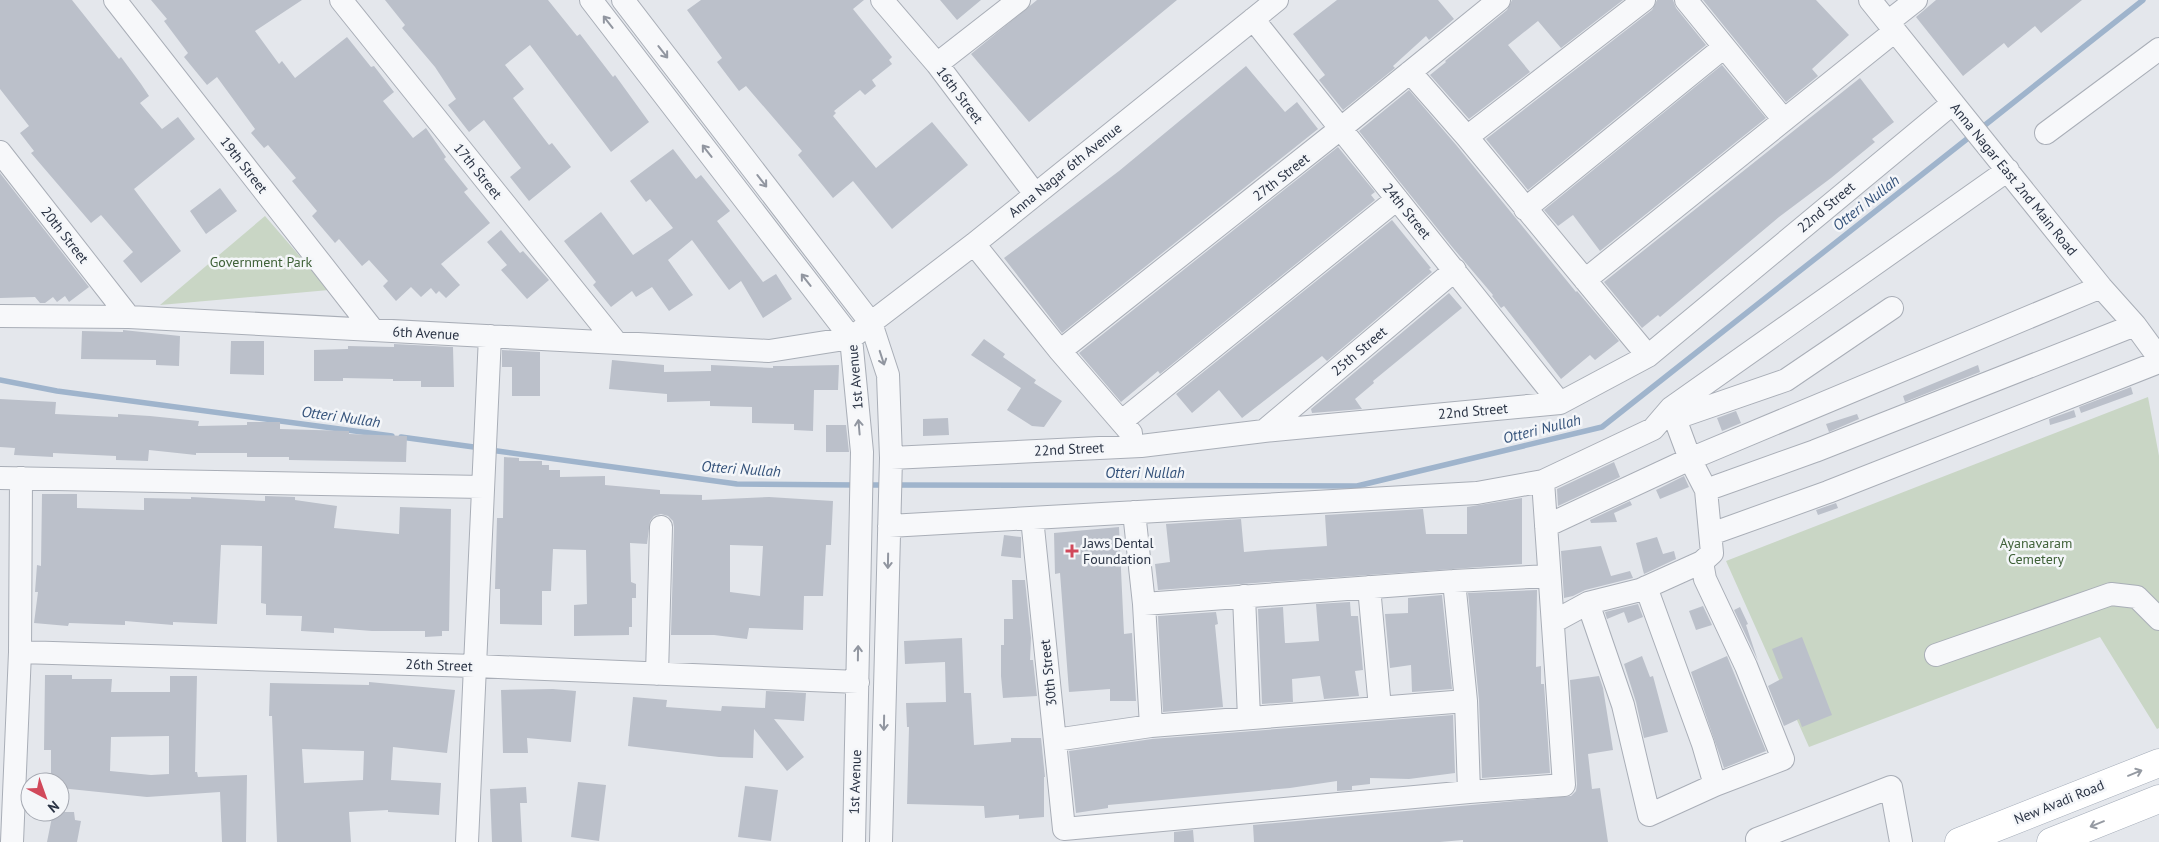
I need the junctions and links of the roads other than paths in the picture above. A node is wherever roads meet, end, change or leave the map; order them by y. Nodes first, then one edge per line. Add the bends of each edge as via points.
1 (115, 0) edge
2 (341, 0) edge
3 (591, 0) edge
4 (623, 0) edge
5 (1018, 0) edge
6 (1277, 0) edge
7 (1499, 0) edge
8 (1644, 0) edge
9 (1686, 0) edge
10 (1870, 0) edge
11 (1916, 0) edge
12 (885, 1) edge
13 (1253, 19) junction
14 (1892, 27) junction
15 (1723, 48) junction
16 (2159, 49) edge
17 (937, 64) junction
18 (1410, 72) junction
19 (1953, 103) junction
20 (1784, 120) junction
21 (1340, 129) junction
22 (2046, 133) dead end
23 (1467, 137) junction
24 (0, 152) edge
25 (2008, 170) junction
26 (1035, 194) junction
27 (1398, 200) junction
28 (1525, 209) junction
29 (974, 244) junction
30 (1455, 270) junction
31 (1585, 280) junction
32 (2102, 287) junction
33 (1892, 308) dead end
34 (0, 316) edge
35 (129, 317) junction
36 (871, 323) junction
37 (2135, 325) junction
38 (373, 330) junction
39 (490, 336) junction
40 (851, 338) junction
41 (615, 341) junction
42 (1060, 351) junction
43 (1648, 356) junction
44 (2159, 358) edge
45 (2159, 362) edge
46 (1560, 403) junction
47 (1674, 413) junction
48 (1122, 421) junction
49 (1264, 431) junction
50 (1141, 446) junction
51 (1690, 458) junction
52 (890, 476) junction
53 (11, 478) edge
54 (1543, 481) junction
55 (483, 487) junction
56 (1706, 490) junction
57 (1134, 512) junction
58 (1032, 518) junction
59 (889, 526) junction
60 (1546, 526) junction
61 (662, 527) dead end
62 (1711, 534) junction
63 (1702, 562) junction
64 (1549, 576) junction
65 (1454, 581) junction
66 (1369, 587) junction
67 (1646, 587) junction
68 (1244, 596) junction
69 (1588, 603) junction
70 (1144, 604) junction
71 (2159, 619) edge
72 (1553, 622) junction
73 (20, 652) junction
74 (1936, 655) dead end
75 (475, 666) junction
76 (657, 674) junction
77 (858, 682) junction
78 (1466, 701) junction
79 (1380, 708) junction
80 (1249, 718) junction
81 (1151, 726) junction
82 (1055, 740) junction
83 (2159, 763) edge
84 (1716, 785) junction
85 (1469, 792) junction
86 (2159, 799) edge
87 (1757, 839) dead end
88 (12, 842) edge
89 (467, 842) edge
90 (854, 842) edge
91 (881, 842) edge
92 (1901, 842) edge
93 (1959, 842) edge
94 (2051, 842) edge

1 - 38 street, 19th Street
2 - 41 street, 17th Street
40 -> 3 street, 1st Avenue
4 -> 36 street, 1st Avenue
5 - 17 street
6 - 13 street, Anna Nagar 6th Avenue
7 - 18 street, 27th Street
8 - 23 street
9 - 15 street
10 - 14 street, Anna Nagar East 2nd Main Road
11 - 14 street
12 - 17 street, 16th Street
13 - 21 street, 24th Street
13 - 26 street, Anna Nagar 6th Avenue
14 - 19 street, Anna Nagar East 2nd Main Road
14 - 20 street
15 - 20 street
15 - 28 street
16 - 22 street
17 - 26 street, 16th Street
18 - 21 street, 27th Street
18 - 23 street
19 - 25 street, Anna Nagar East 2nd Main Road
19 - 43 street, 22nd Street
20 - 31 street
21 - 27 street, 24th Street
21 - 42 street, 27th Street
23 - 28 street
24 - 35 street, 20th Street
25 - 32 street, Anna Nagar East 2nd Main Road
25 - 47 street
26 - 29 street, Anna Nagar 6th Avenue
27 - 30 street, 24th Street
27 - 48 street
28 - 31 street
29 - 36 street, Anna Nagar 6th Avenue
29 - 42 street
30 - 46 street, 24th Street
30 - 49 street, 25th Street
31 - 43 street
32 - 37 street, Anna Nagar East 2nd Main Road
32 - 51 street
33 - 47 street via 1786,380
34 - 35 street, 6th Avenue
35 - 38 street, 6th Avenue
36 - 40 street, Anna Nagar 6th Avenue
36 -> 52 street, 1st Avenue via 888,375
37 - 44 street, Anna Nagar East 2nd Main Road
37 - 56 street via 1815,451
38 - 39 street, 6th Avenue
39 - 41 street, 6th Avenue
39 - 55 street
40 - 41 street, 6th Avenue via 769,350
77 -> 40 street, 1st Avenue via 862,452
42 - 48 street
43 - 46 street, 22nd Street
45 - 62 street via 1828,492
46 - 49 street, 22nd Street
47 - 51 street
47 - 54 street via 1653,429
48 - 50 street
49 - 50 street, 22nd Street
50 - 52 street, 22nd Street
51 - 56 street
51 - 60 street
52 - 59 street, 1st Avenue
53 - 55 street
53 - 73 street
54 - 57 street via 1477,493
54 - 60 street
55 - 75 street
56 - 62 street
57 - 58 street
57 - 70 street
58 - 59 street
58 - 82 street, 30th Street
59 -> 91 street, 1st Avenue
60 - 64 street
61 - 76 street
62 - 63 street via 1712,553
63 - 67 street
63 - 84 street via 1705,579 1746,666 1783,758
64 - 65 street
64 - 72 street
65 - 66 street
65 - 78 street
66 - 68 street
66 - 79 street
67 - 69 street
67 - 84 street
68 - 70 street
68 - 80 street
69 - 72 street
69 - 84 street via 1623,705 1649,815
70 - 81 street
71 - 74 street via 2136,596 2111,594
72 - 85 street via 1564,786
73 - 75 street, 26th Street
73 - 88 street
75 - 76 street, 26th Street
75 - 89 street
76 - 77 street, 26th Street
77 - 90 street, 1st Avenue
78 - 79 street
78 - 85 street
79 - 80 street
80 - 81 street
81 - 82 street
82 - 85 street, 30th Street via 1064,828
93 -> 83 main road, New Avadi Road
86 -> 94 main road
87 - 92 street via 1891,787

